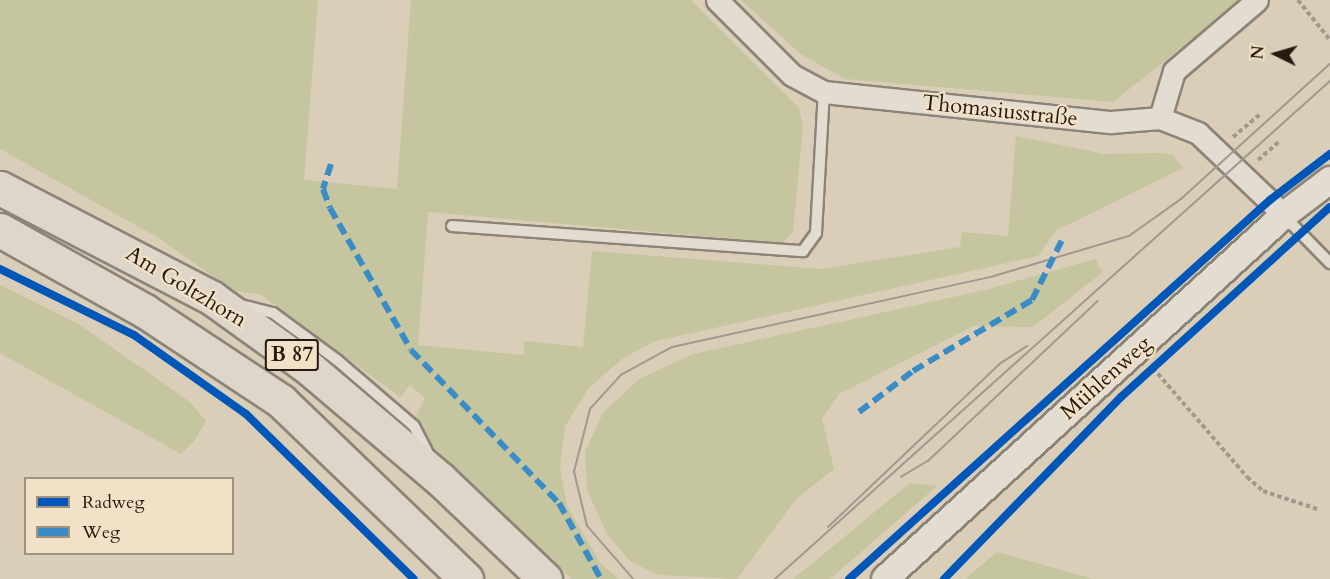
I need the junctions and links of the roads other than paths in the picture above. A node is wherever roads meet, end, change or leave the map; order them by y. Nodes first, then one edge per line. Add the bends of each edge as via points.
1 (717, 0) edge
2 (1257, 0) edge
3 (824, 92) junction
4 (1160, 118) junction
5 (1330, 180) edge
6 (0, 188) edge
7 (1284, 215) junction
8 (452, 226) dead end
9 (0, 230) edge
10 (1330, 262) edge
11 (466, 579) edge
12 (544, 579) edge
13 (885, 579) edge

1 - 3 street, Thomasiusstraße via 792,75
2 - 4 street via 1174,71
3 - 4 street, Thomasiusstraße via 1111,122
3 - 8 lane via 816,233 803,251 781,254
4 - 7 street, Thomasiusstraße via 1198,133
5 - 7 street, Mühlenweg
6 - 12 main road, Am Goltzhorn / B 87 via 212,298 309,368 440,479
7 - 10 lane
7 - 13 street, Mühlenweg
9 - 11 main road, Am Goltzhorn / B 87 via 145,311 281,401

